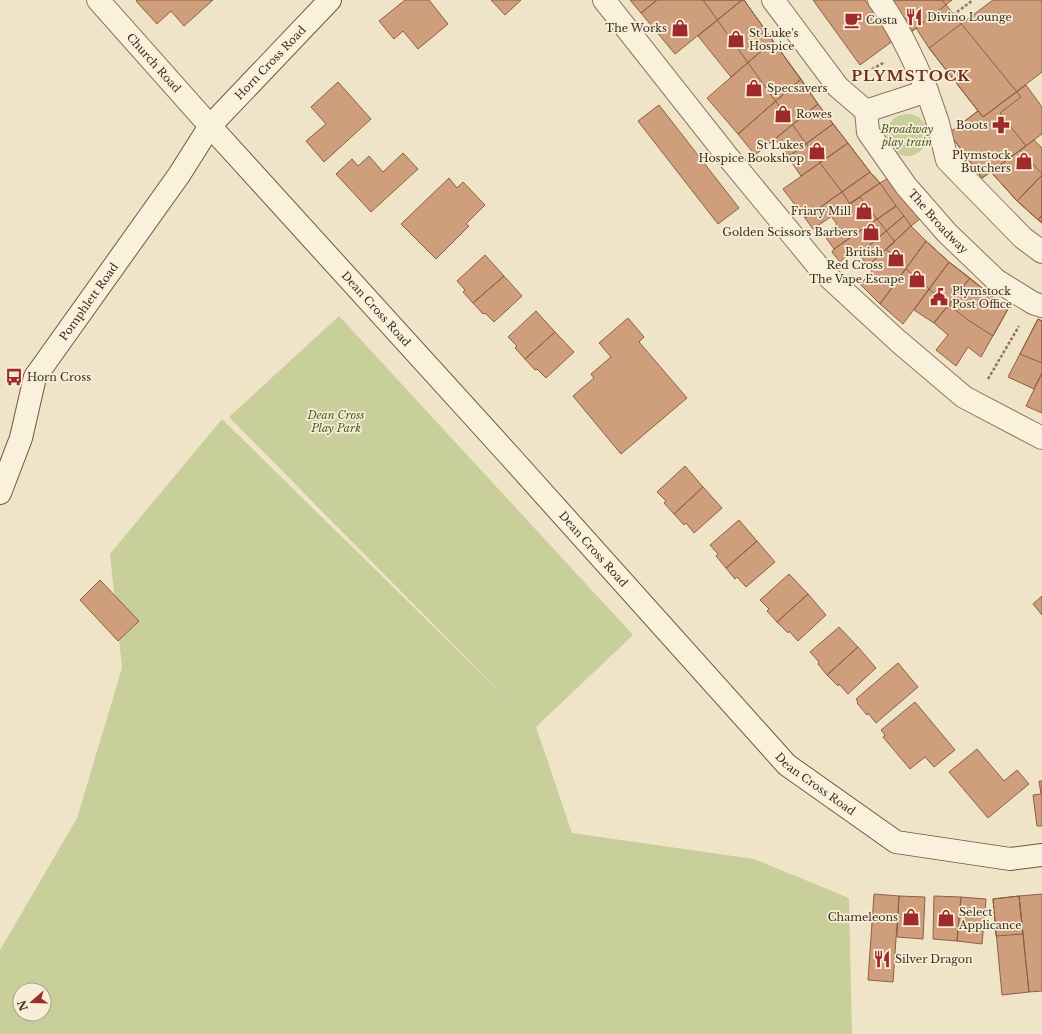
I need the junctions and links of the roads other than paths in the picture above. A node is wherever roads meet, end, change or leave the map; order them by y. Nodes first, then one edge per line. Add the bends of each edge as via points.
1 (98, 0) edge
2 (330, 0) edge
3 (604, 0) edge
4 (773, 0) edge
5 (878, 0) edge
6 (927, 91) junction
7 (866, 111) junction
8 (210, 126) junction
9 (1042, 252) edge
10 (1042, 306) edge
11 (1042, 438) edge
12 (0, 493) edge
13 (1042, 855) edge

1 - 8 street, Church Road
2 - 8 street, Horn Cross Road
3 - 11 street via 822,271 964,397
4 - 7 street via 838,87
5 - 6 street via 908,49
6 - 7 street
6 - 9 street via 947,160 1023,238
7 - 10 street, The Broadway via 868,132 906,186 947,233 996,280
8 - 12 street, Pomphlett Road via 179,175 35,377 21,438
8 - 13 street, Dean Cross Road via 787,765 896,842 1010,859

